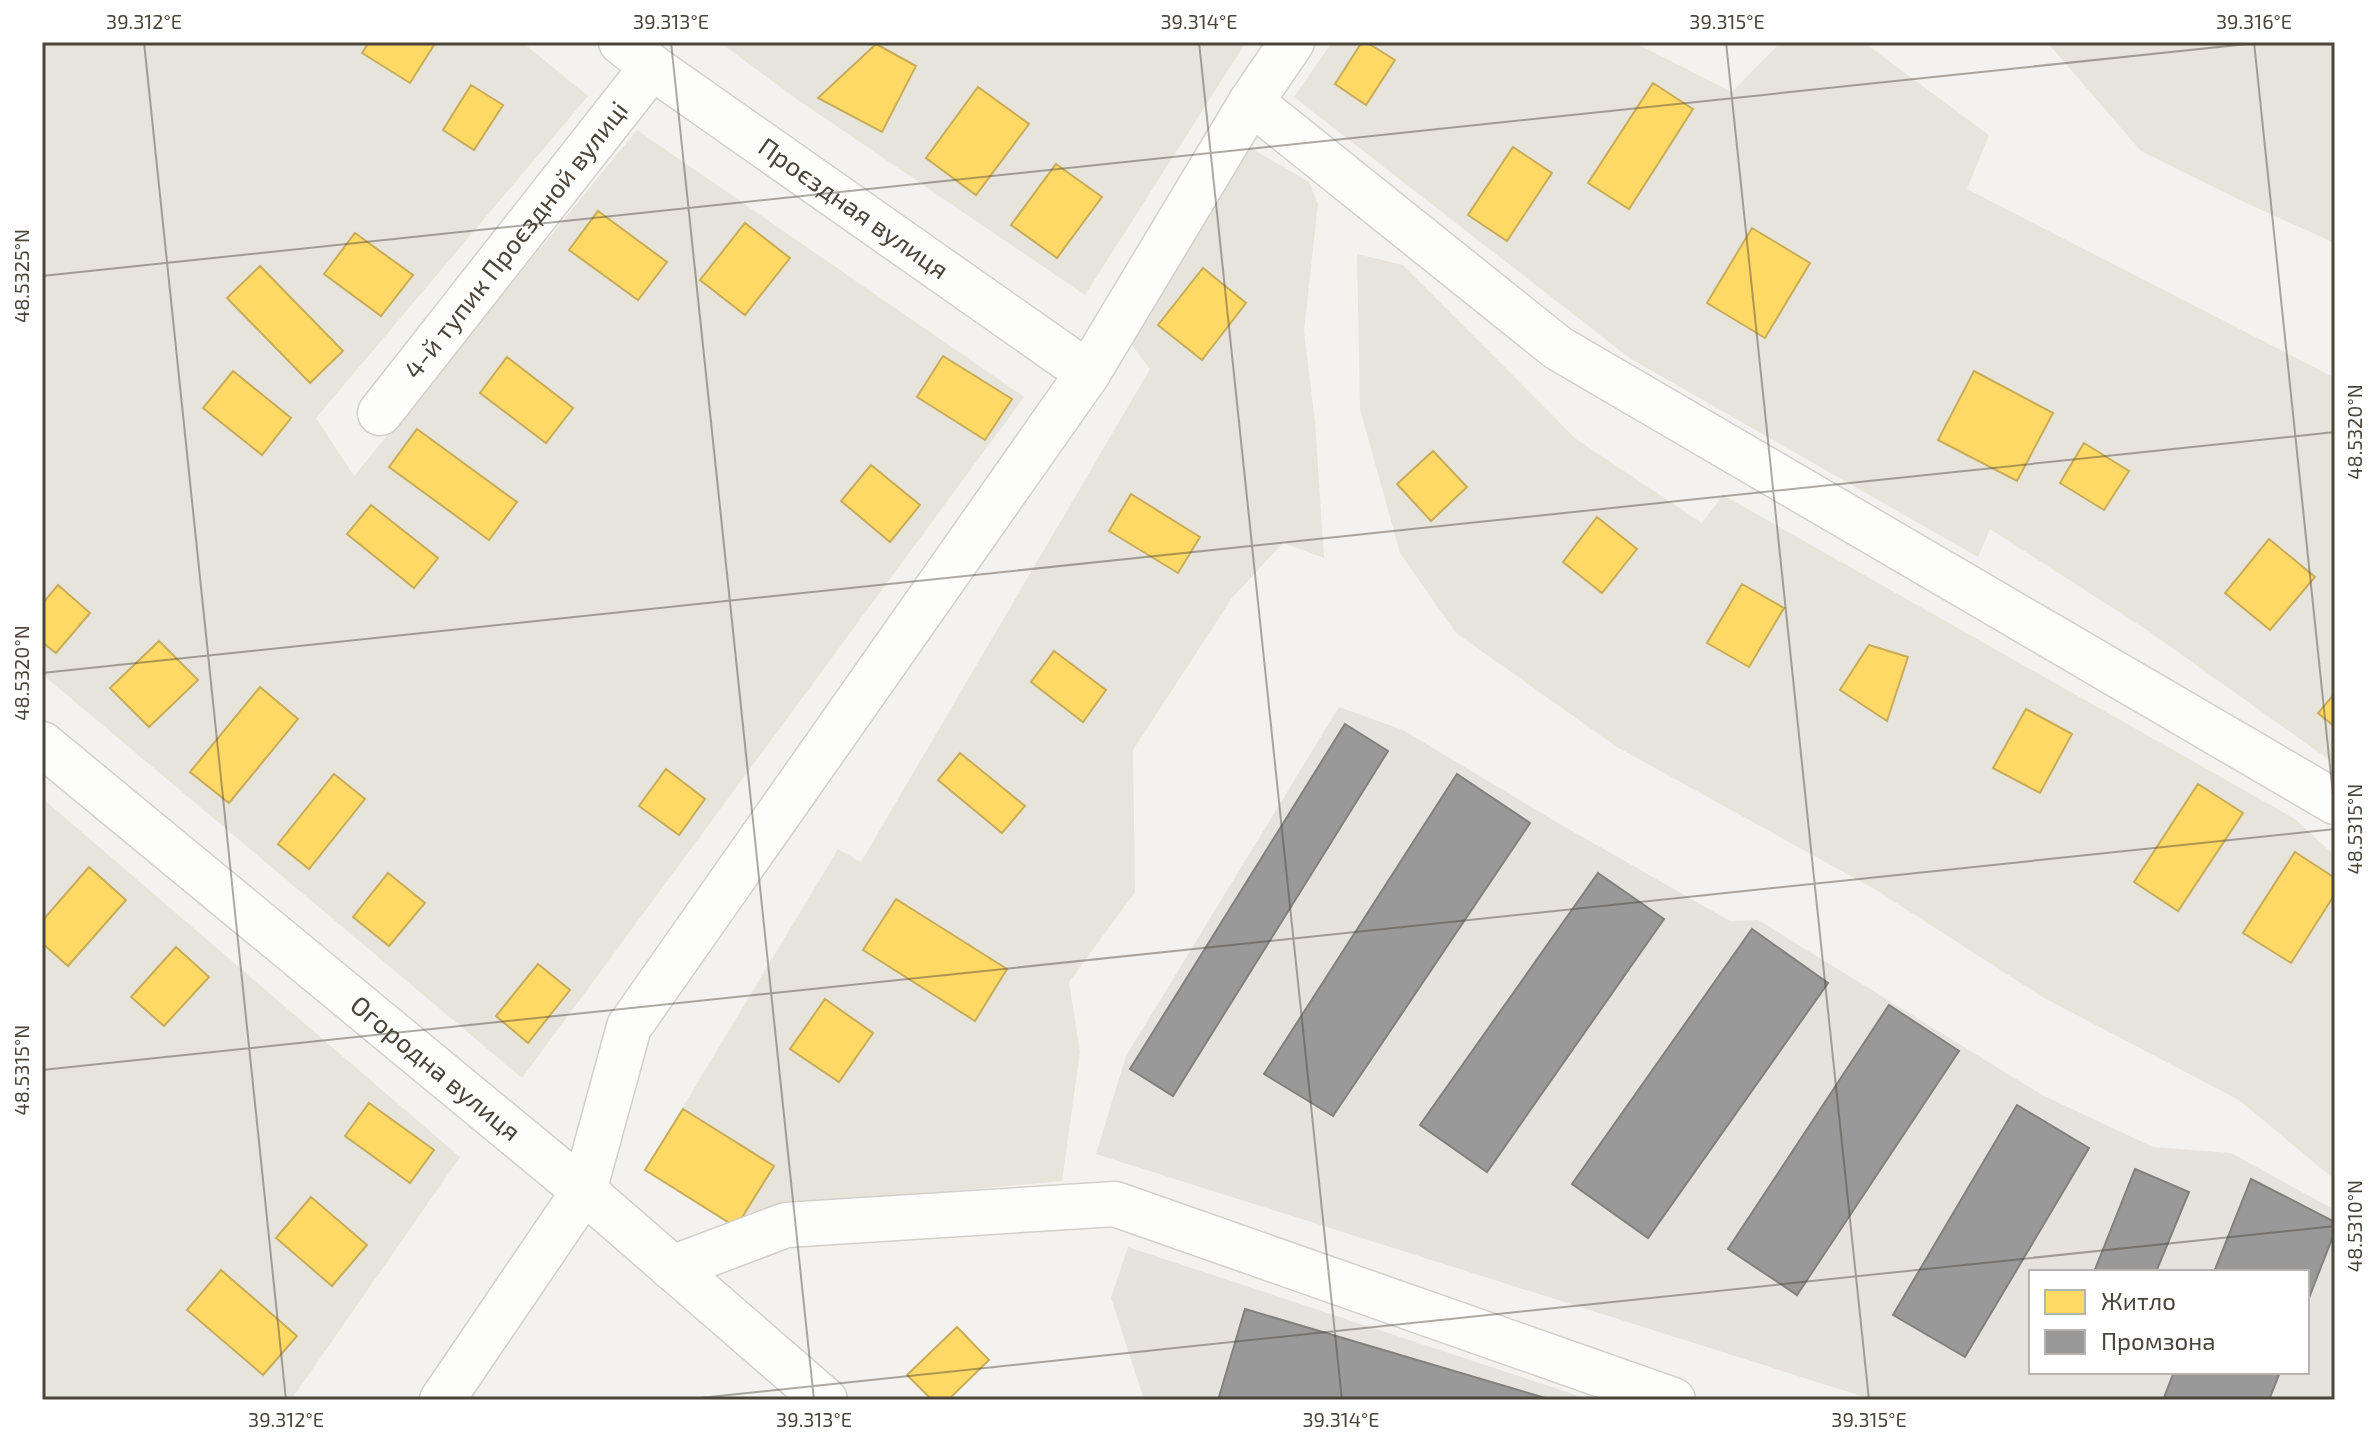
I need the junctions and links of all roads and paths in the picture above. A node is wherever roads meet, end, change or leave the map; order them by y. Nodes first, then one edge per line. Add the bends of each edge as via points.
1 (1292, 42) edge
2 (636, 54) edge
3 (1251, 102) junction
4 (1088, 373) junction
5 (380, 413) dead end
6 (42, 744) edge
7 (2335, 802) edge
8 (584, 1191) junction
9 (672, 1268) junction
10 (442, 1400) edge
11 (825, 1400) edge
12 (1673, 1400) edge

1 - 3 street
2 - 4 street, Проєздная вулиця
2 - 5 street, 4-й тупик Проєздной вулиці
3 - 4 street
3 - 7 street via 1558,348
4 - 8 street via 629,1027
6 - 8 street, Огородна вулиця
8 - 9 street, Огородна вулиця
8 - 10 street
9 - 11 street, Огородна вулиця
9 - 12 street via 786,1225 1115,1204

